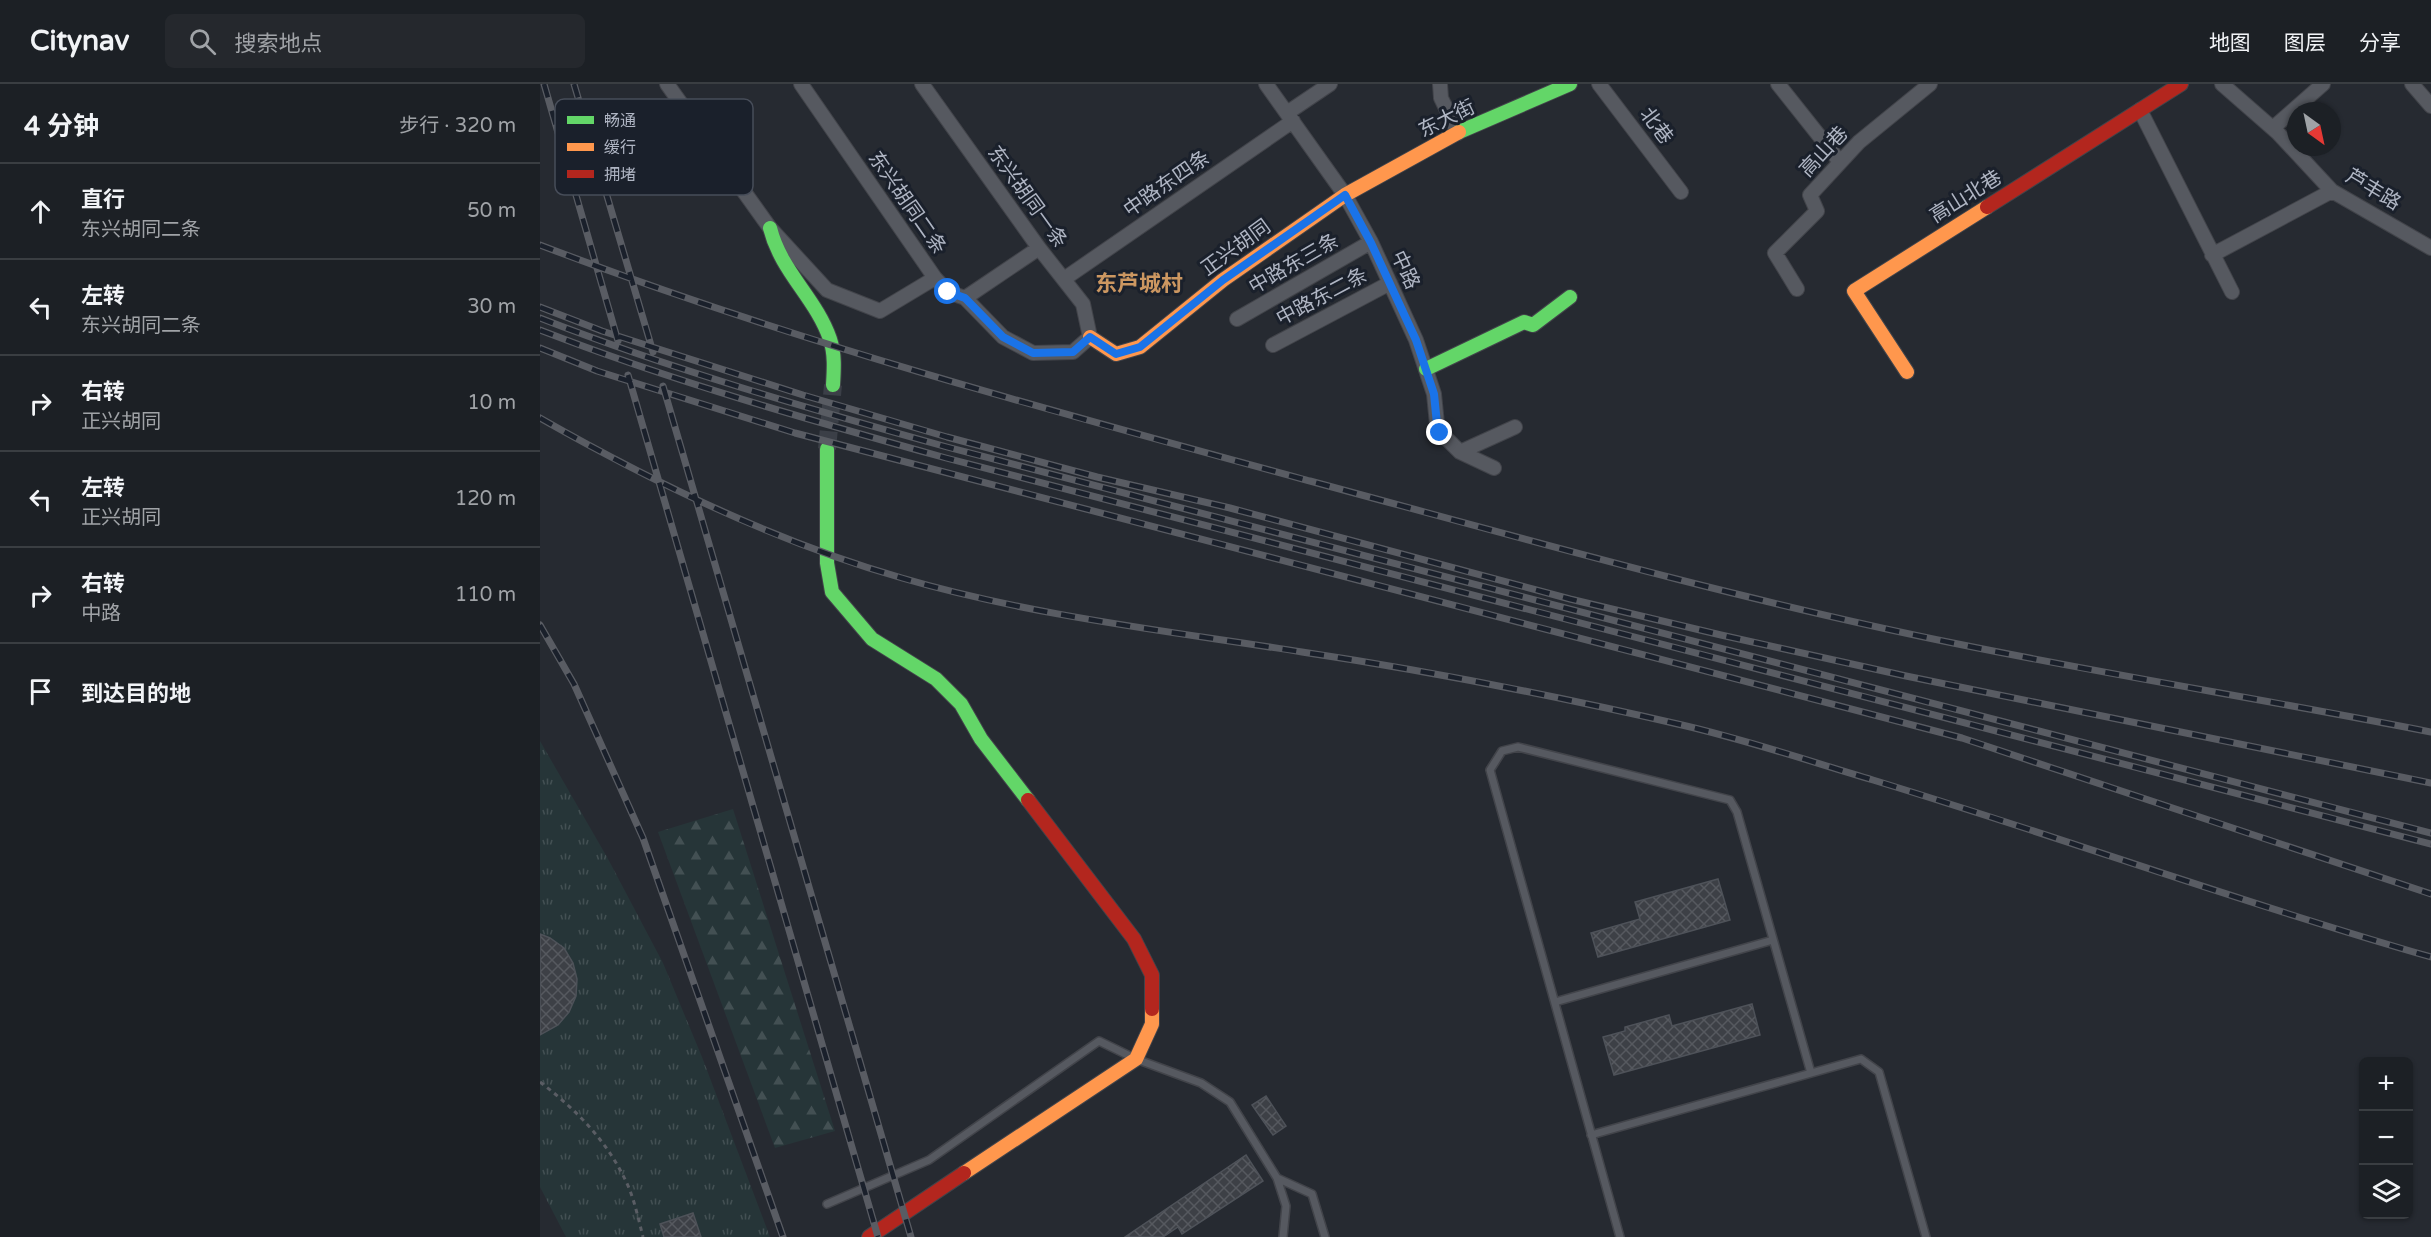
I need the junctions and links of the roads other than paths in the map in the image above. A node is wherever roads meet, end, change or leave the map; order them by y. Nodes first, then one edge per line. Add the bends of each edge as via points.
1 (667, 84) edge
2 (801, 84) edge
3 (922, 84) edge
4 (1266, 84) edge
5 (1330, 84) edge
6 (1440, 84) edge
7 (1570, 84) edge
8 (1599, 84) edge
9 (1778, 84) edge
10 (1930, 84) edge
11 (2181, 84) edge
12 (2222, 84) edge
13 (2323, 84) edge
14 (2412, 84) edge
15 (678, 99) edge
16 (2431, 106) edge
17 (2140, 110) junction
18 (1290, 117) junction
19 (2272, 128) junction
20 (1458, 134) junction
21 (1840, 162) junction
22 (2332, 191) junction
23 (1681, 192) dead end
24 (746, 195) edge
25 (1345, 195) junction
26 (770, 228) junction
27 (1371, 243) junction
28 (1039, 248) junction
29 (2431, 248) edge
30 (2212, 255) junction
31 (935, 278) junction
32 (1064, 279) junction
33 (1390, 283) junction
34 (1797, 289) dead end
35 (2232, 292) dead end
36 (1570, 297) dead end
37 (965, 298) junction
38 (1237, 319) dead end
39 (1090, 337) junction
40 (1273, 345) dead end
41 (1426, 369) junction
42 (1907, 372) dead end
43 (833, 385) tunnel mouth
44 (1515, 427) dead end
45 (827, 449) tunnel mouth
46 (1460, 452) junction
47 (1494, 468) dead end
48 (1773, 940) junction
49 (1555, 1002) junction
50 (1136, 1059) junction
51 (1811, 1073) junction
52 (1591, 1135) junction
53 (1277, 1178) junction
54 (827, 1204) dead end
55 (869, 1237) edge
56 (1283, 1237) edge
57 (1325, 1237) edge
58 (1620, 1237) edge
59 (1926, 1237) edge

1 - 15 street
2 - 31 street, 东兴胡同二条
3 - 28 street, 东兴胡同一条
4 - 18 street, 中路
5 - 18 street, 中路东四条
6 - 20 street
7 - 20 street, 东大街
8 - 23 street, 北巷
9 - 21 street
10 - 21 street, 高山巷
11 - 17 street, 高山北巷
12 - 19 street, 芦丰路
13 - 19 street
14 - 16 street
17 - 30 street
17 - 42 street, 高山北巷 via 1854,291
18 - 25 street, 中路
18 - 32 street, 中路东四条
19 - 22 street, 芦丰路
20 - 25 street, 东大街
21 - 34 street, 高山巷 via 1810,195 1817,212 1775,253
22 - 29 street, 芦丰路
22 - 30 street
24 - 26 street
25 - 27 street, 中路
25 - 39 street, 正兴胡同 via 1223,280 1140,347 1116,354
26 - 31 street via 827,291 880,311
26 - 43 street via 780,259 822,321 834,357
27 - 33 street, 中路
27 - 38 street, 中路东三条
28 - 32 street, 东兴胡同一条
28 - 37 street
30 - 35 street
31 - 37 street, 东兴胡同二条 via 948,292
32 - 39 street, 东兴胡同一条 via 1083,304
33 - 40 street, 中路东二条
33 - 41 street, 中路
36 - 41 street via 1533,325 1524,322
37 - 39 street, 东兴胡同二条 via 1003,337 1033,353 1073,352
41 - 46 street, 中路 via 1440,433
44 - 46 street
45 - 50 street via 827,563 832,592 872,639 936,679 961,704 981,739 1134,939 1152,975 1152,1023
46 - 47 street, 中路
48 - 49 lane
48 - 49 lane via 1737,812 1730,800 1518,747 1502,751 1490,770
48 - 51 lane
49 - 52 lane
50 - 53 lane via 1201,1083 1230,1102
50 - 54 lane via 1099,1041 929,1160
50 - 55 street
51 - 52 lane
51 - 59 lane via 1861,1059 1880,1072
52 - 58 lane
53 - 56 lane via 1286,1206
53 - 57 lane via 1312,1194

